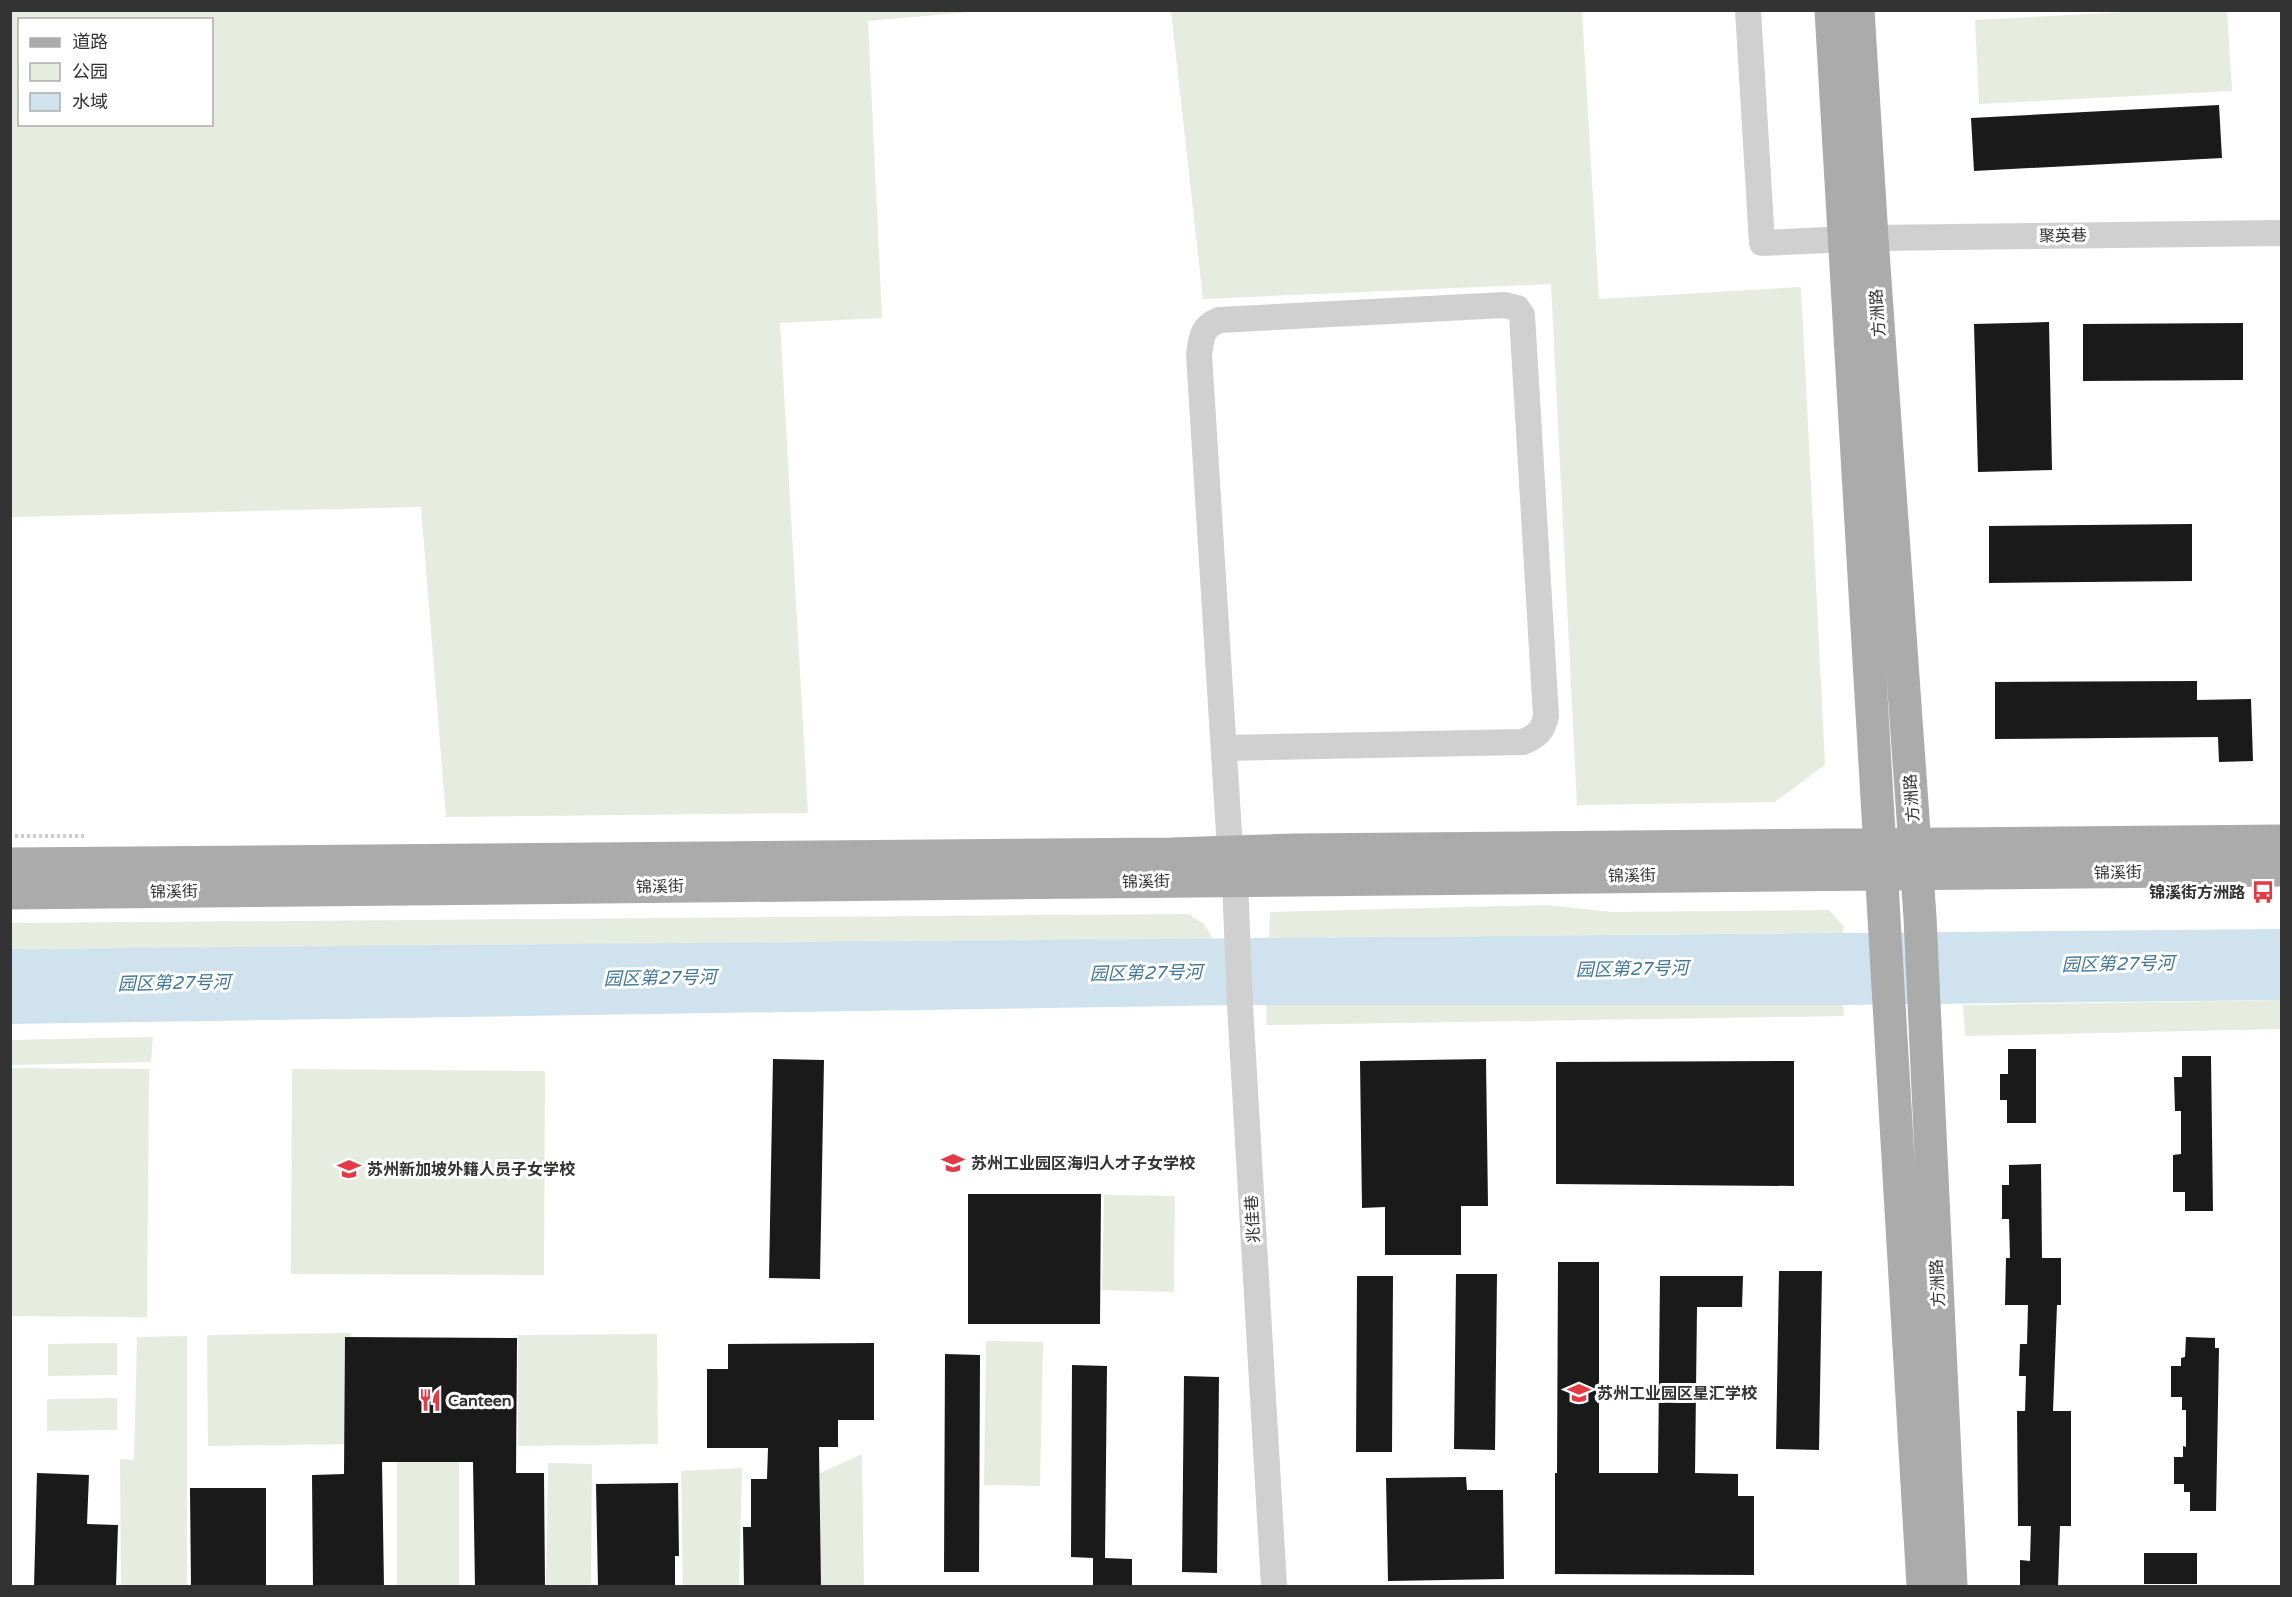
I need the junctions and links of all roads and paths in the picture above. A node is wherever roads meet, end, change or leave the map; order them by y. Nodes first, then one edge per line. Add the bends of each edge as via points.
1 (1748, 10) edge
2 (1831, 10) edge
3 (1858, 10) edge
4 (2282, 233) edge
5 (1858, 238) junction
6 (1224, 748) junction
7 (2282, 841) edge
8 (1881, 859) junction
9 (1916, 860) junction
10 (10, 864) edge
11 (1234, 866) junction
12 (2282, 870) edge
13 (10, 893) edge
14 (1274, 1587) edge
15 (1923, 1587) edge
16 (1952, 1587) edge

1 - 5 street, 聚英巷 via 1762,243
2 - 5 main road, 方洲路
3 - 5 main road, 方洲路
4 - 5 street, 聚英巷
5 - 8 main road, 方洲路
5 - 9 main road, 方洲路
6 - 6 street, 兆佳巷 via 1523,742 1537,736 1544,727 1522,315 1517,308 1504,305 1219,320 1208,325 1199,354
6 - 11 street, 兆佳巷
7 - 9 main road, 锦溪街
8 - 9 main road, 锦溪街
8 - 11 main road, 锦溪街
8 - 15 main road, 方洲路
9 - 12 main road, 锦溪街
9 - 16 main road, 方洲路
10 - 11 main road, 锦溪街
11 - 13 main road, 锦溪街
11 - 14 street, 兆佳巷

